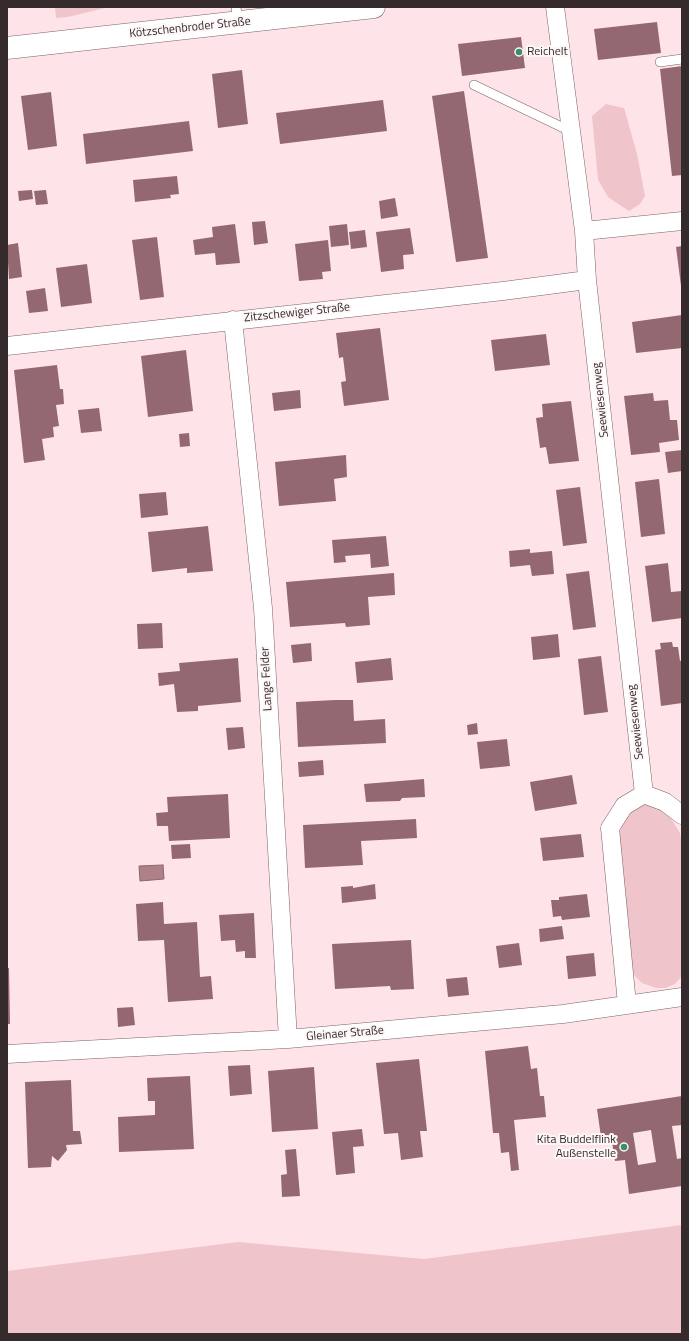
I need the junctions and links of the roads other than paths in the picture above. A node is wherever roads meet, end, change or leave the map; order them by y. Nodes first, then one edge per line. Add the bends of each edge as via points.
1 (374, 7) edge
2 (555, 7) edge
3 (237, 15) edge
4 (7, 48) edge
5 (682, 59) edge
6 (660, 62) dead end
7 (474, 85) dead end
8 (570, 131) junction
9 (682, 221) edge
10 (584, 231) junction
11 (587, 280) junction
12 (233, 320) junction
13 (7, 346) edge
14 (644, 794) junction
15 (682, 815) edge
16 (682, 997) edge
17 (627, 1004) junction
18 (288, 1039) junction
19 (7, 1054) edge

1 - 3 street, Kötzschenbroder Straße
2 - 8 street, Seewiesenweg
3 - 4 street, Kötzschenbroder Straße
5 - 6 lane
7 - 8 lane
8 - 10 street, Seewiesenweg
9 - 10 street
10 - 11 street, Seewiesenweg
11 - 12 street, Zitzschewiger Straße
11 - 14 street, Seewiesenweg
12 - 13 street, Zitzschewiger Straße
12 - 18 street, Lange Felder via 263,608
14 - 15 street via 665,802
14 - 17 street via 624,806 610,828
16 - 17 street, Gleinaer Straße
17 - 18 street, Gleinaer Straße via 563,1014
18 - 19 street, Gleinaer Straße

